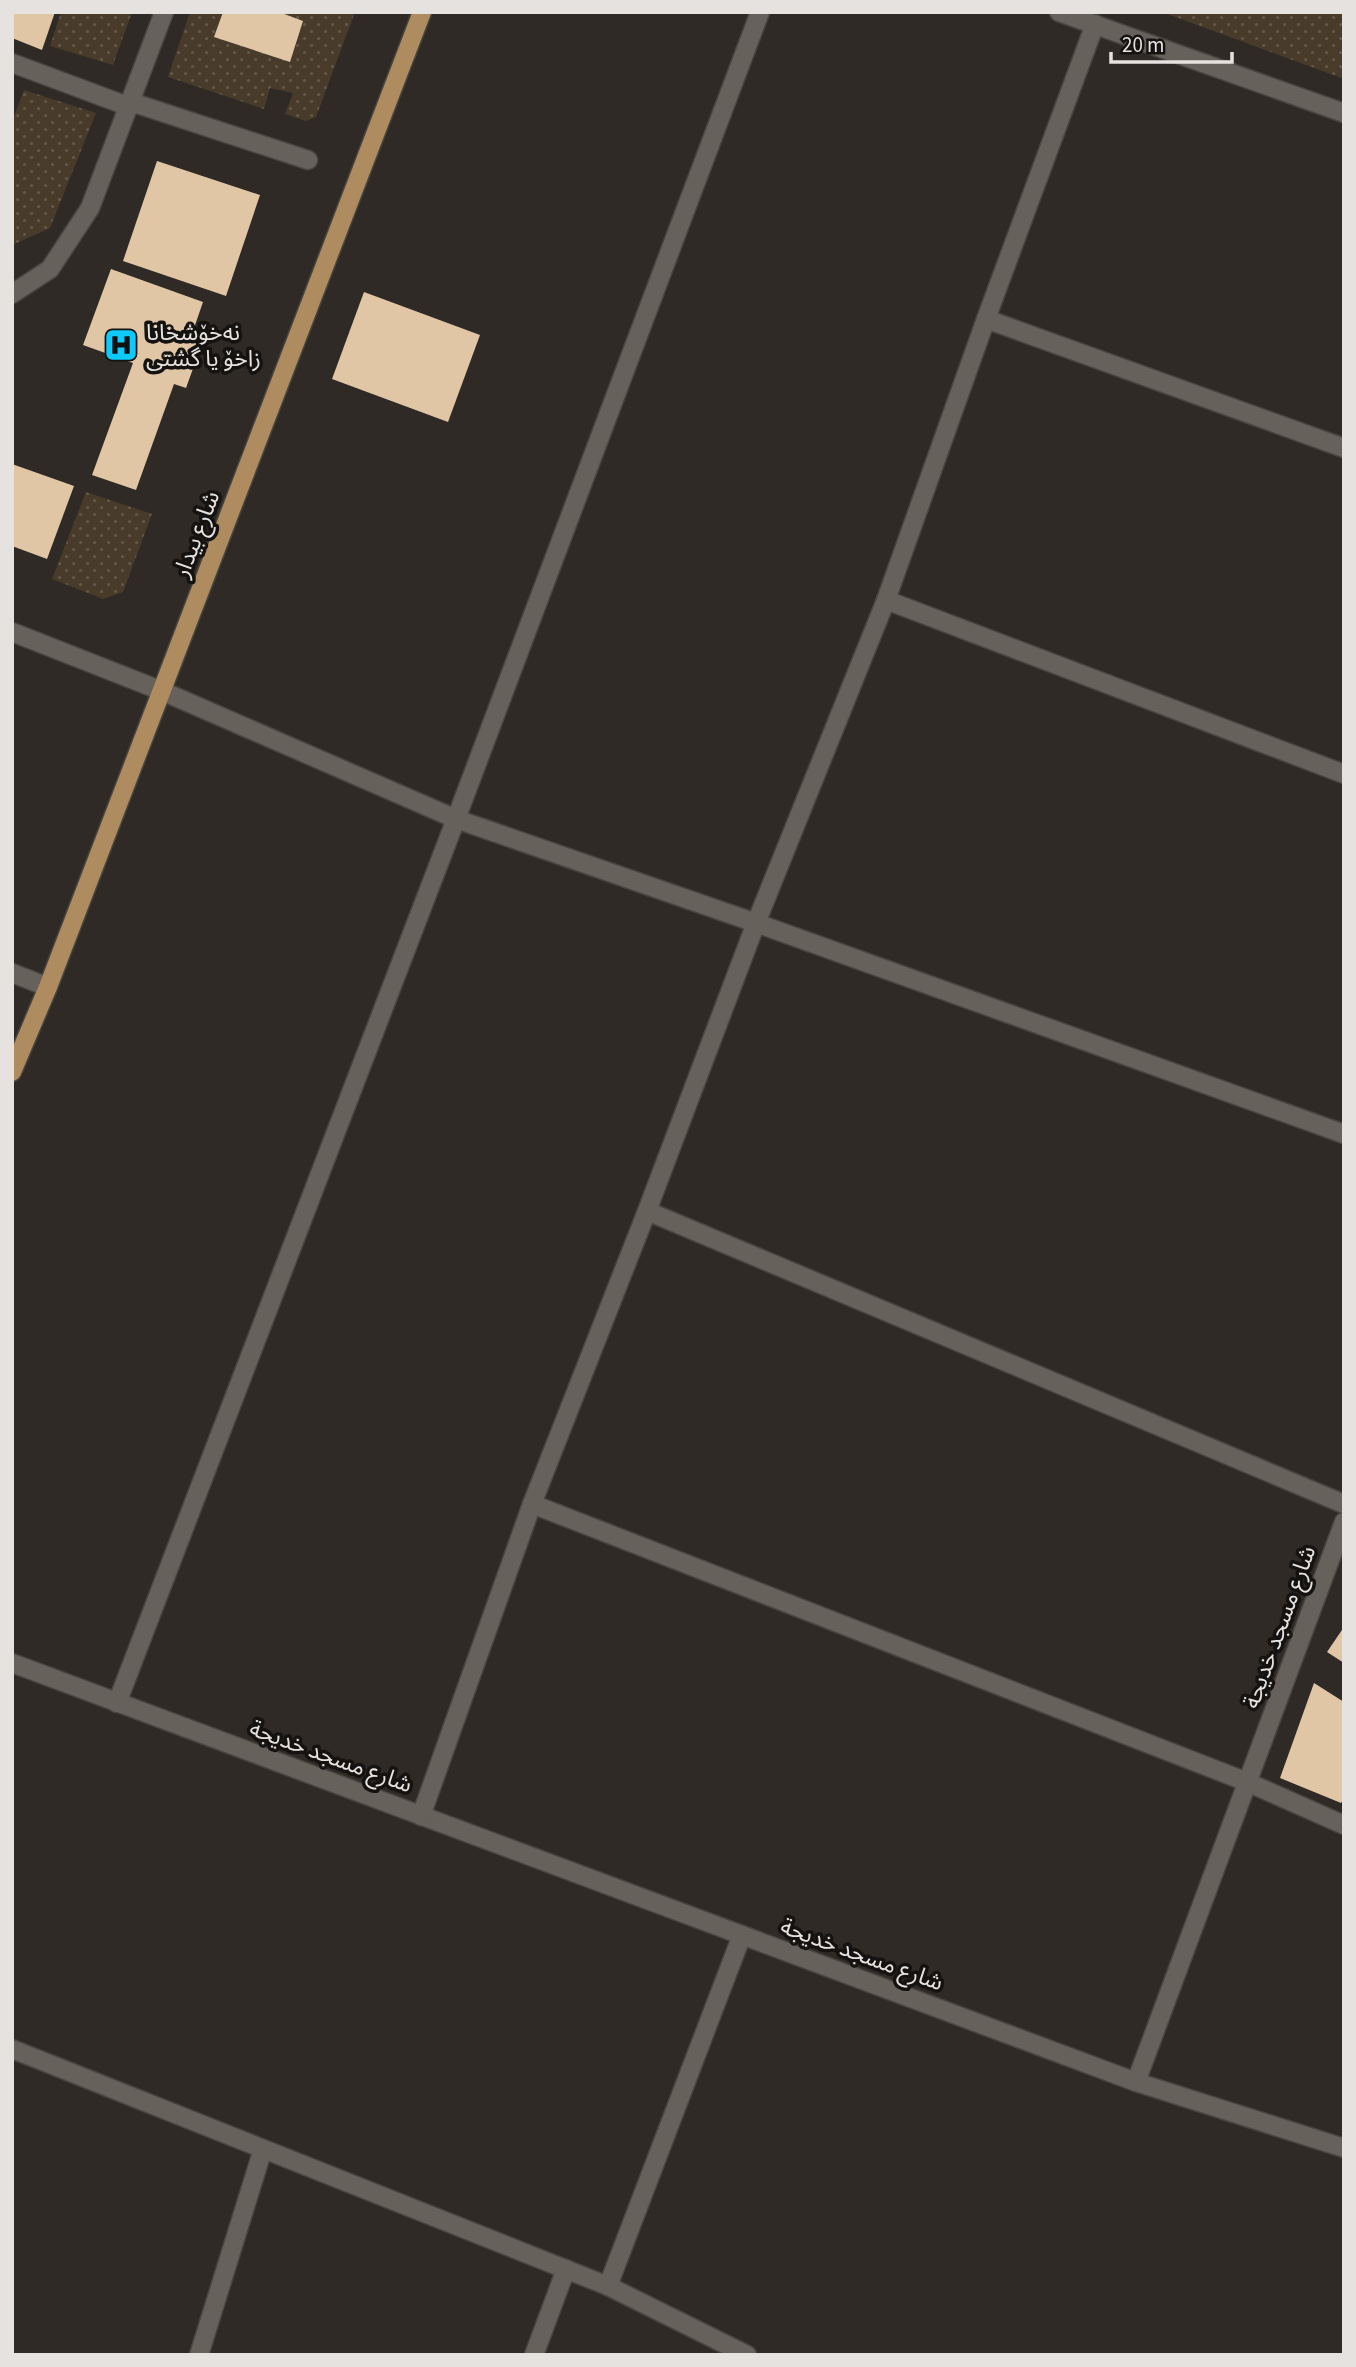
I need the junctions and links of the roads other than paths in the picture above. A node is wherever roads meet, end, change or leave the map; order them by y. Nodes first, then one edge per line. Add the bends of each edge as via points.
1 (164, 12) edge
2 (422, 12) edge
3 (760, 12) edge
4 (1059, 12) edge
5 (1095, 24) junction
6 (12, 63) edge
7 (130, 104) junction
8 (1344, 113) edge
9 (308, 160) dead end
10 (12, 295) edge
11 (986, 319) junction
12 (1344, 448) edge
13 (886, 600) junction
14 (12, 632) edge
15 (162, 691) junction
16 (1344, 774) edge
17 (456, 819) junction
18 (756, 923) junction
19 (12, 973) edge
20 (48, 987) junction
21 (12, 1072) edge
22 (1344, 1134) edge
23 (647, 1211) junction
24 (532, 1504) junction
25 (1344, 1504) edge
26 (1344, 1522) edge
27 (12, 1664) edge
28 (117, 1703) junction
29 (1247, 1782) junction
30 (421, 1816) junction
31 (1344, 1825) edge
32 (742, 1935) junction
33 (12, 2049) edge
34 (1136, 2082) junction
35 (1344, 2148) edge
36 (263, 2149) junction
37 (566, 2269) junction
38 (608, 2286) junction
39 (199, 2355) edge
40 (534, 2355) edge
41 (747, 2355) edge

1 - 7 street
2 - 15 main road, شارع بيدار
3 - 17 street
4 - 5 street
5 - 8 street
5 - 11 street
6 - 7 street
7 - 9 street
7 - 10 street via 90,208 50,269
11 - 12 street
11 - 13 street
13 - 16 street
13 - 18 street
14 - 15 street
15 - 17 street
15 - 20 main road, شارع بيدار
17 - 18 street
17 - 28 street
18 - 22 street
18 - 23 street
19 - 20 street
20 - 21 main road, شارع بيدار
23 - 24 street
23 - 25 street
24 - 29 street
24 - 30 street
26 - 29 street, شارع مسجد خديجة
27 - 28 street, شارع مسجد خديجة
28 - 30 street, شارع مسجد خديجة
29 - 31 street
29 - 34 street, شارع مسجد خديجة
30 - 32 street, شارع مسجد خديجة
32 - 34 street, شارع مسجد خديجة
32 - 38 street
33 - 36 street
34 - 35 street
36 - 37 street
36 - 39 street
37 - 38 street
37 - 40 street
38 - 41 street

